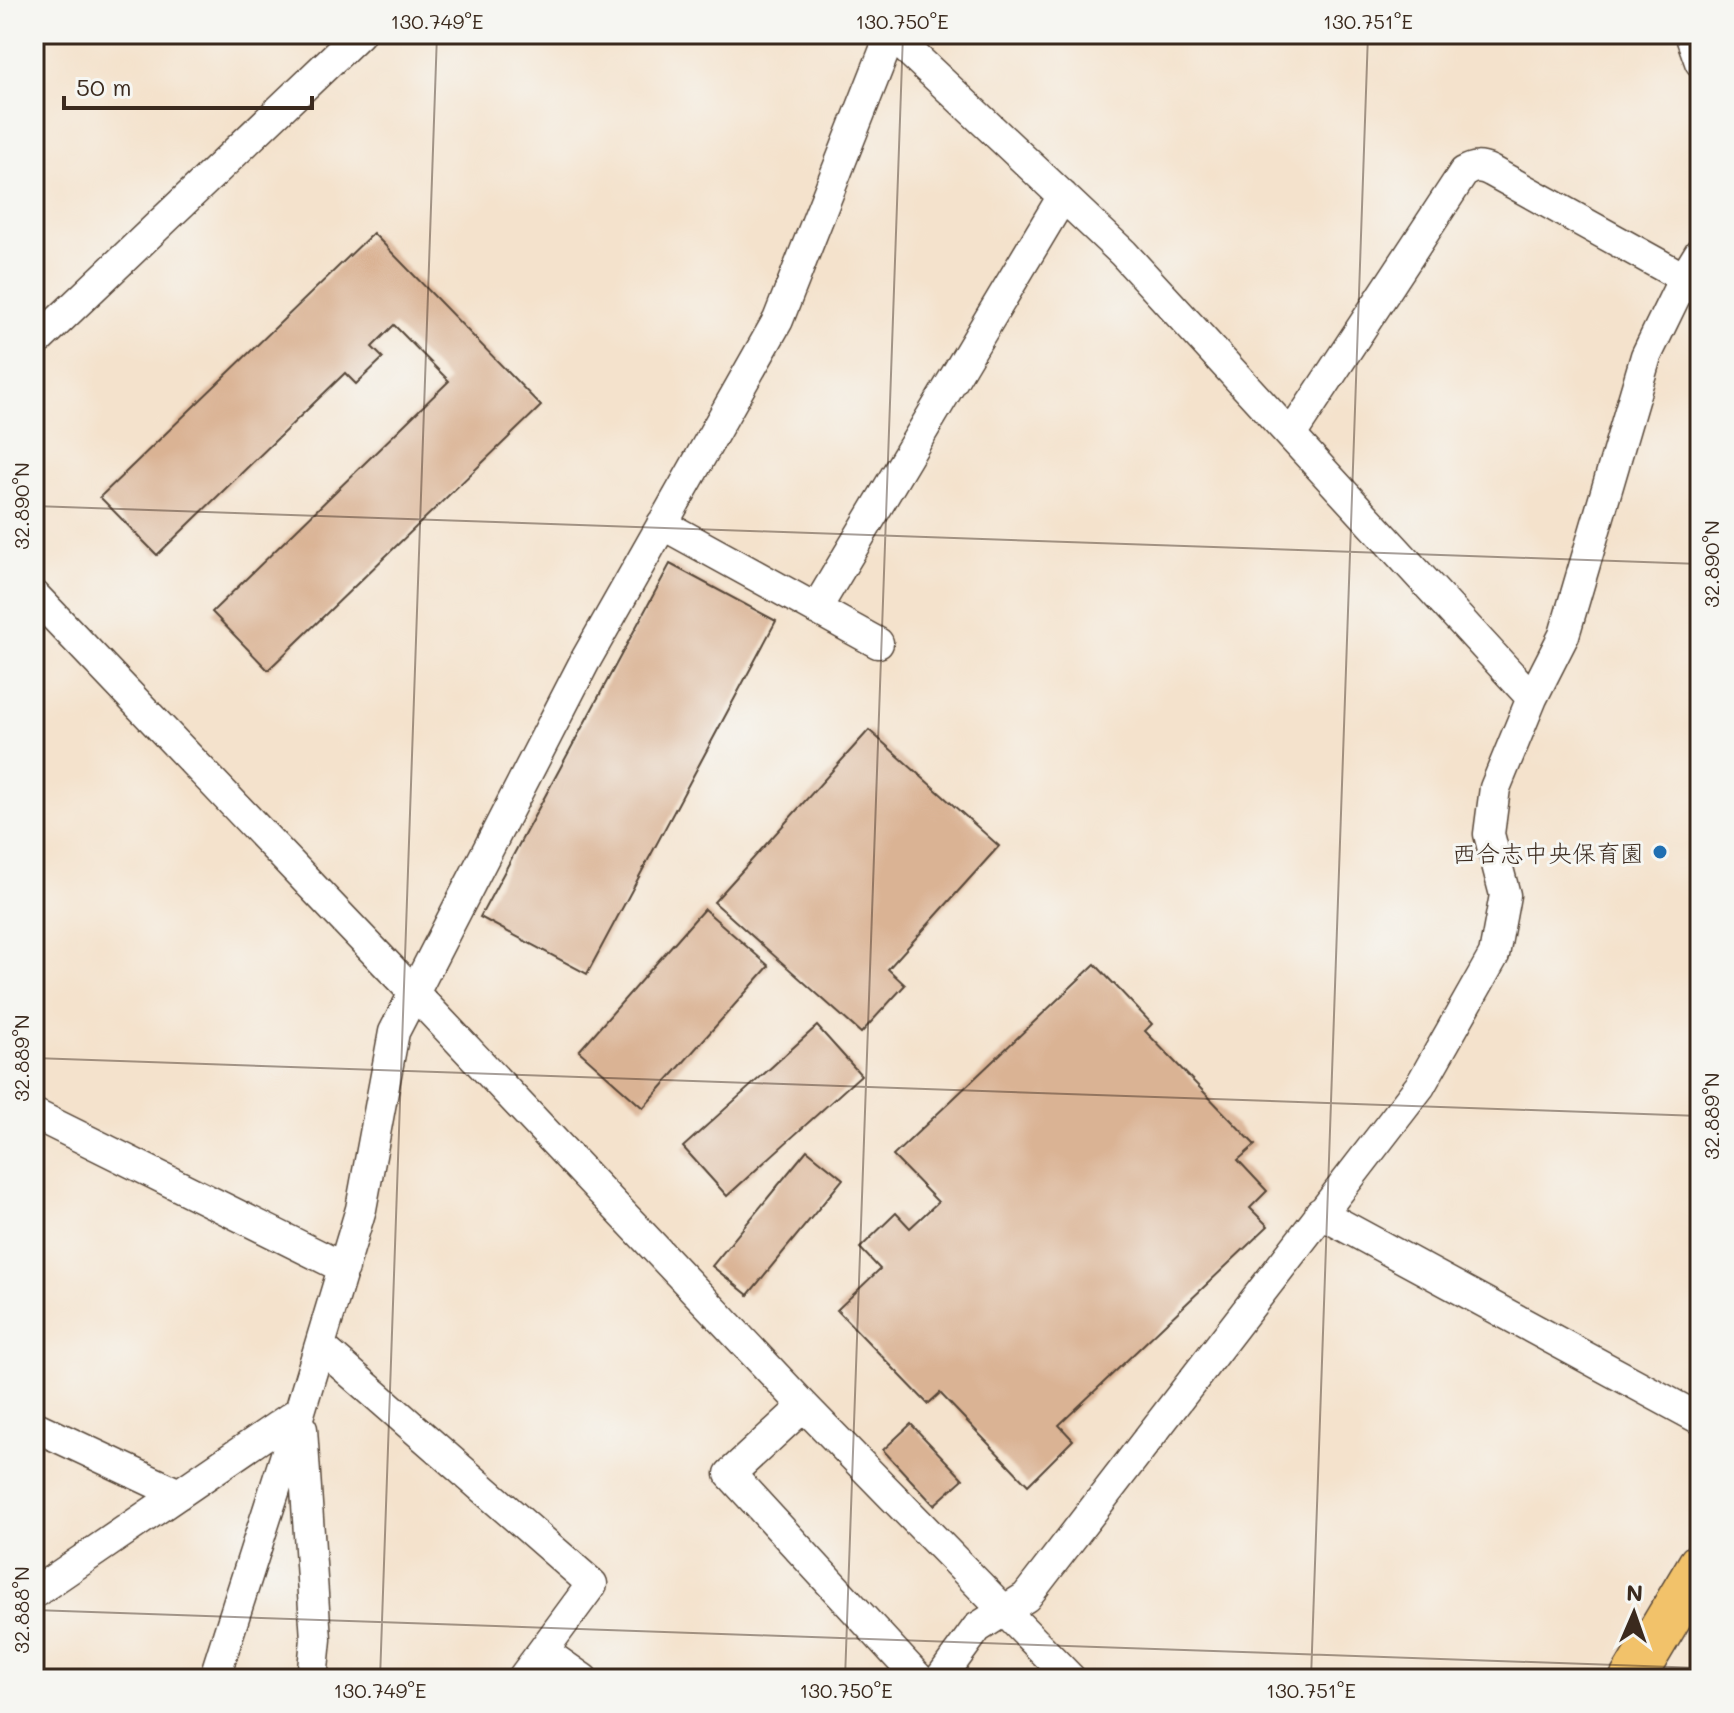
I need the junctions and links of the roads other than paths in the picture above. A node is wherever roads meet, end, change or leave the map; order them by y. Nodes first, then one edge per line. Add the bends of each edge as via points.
1 (359, 34) edge
2 (891, 34) edge
3 (1690, 34) edge
4 (1700, 62) edge
5 (1063, 196) junction
6 (1700, 252) edge
7 (1684, 278) junction
8 (34, 344) edge
9 (1291, 435) junction
10 (662, 524) junction
11 (34, 595) edge
12 (816, 609) junction
13 (878, 643) dead end
14 (1532, 698) junction
15 (414, 993) junction
16 (34, 1114) edge
17 (1320, 1213) junction
18 (344, 1268) junction
19 (320, 1346) junction
20 (804, 1406) junction
21 (300, 1411) junction
22 (1700, 1419) edge
23 (34, 1426) edge
24 (179, 1494) junction
25 (1700, 1565) edge
26 (34, 1593) edge
27 (1003, 1611) junction
28 (543, 1651) junction
29 (214, 1679) edge
30 (312, 1679) edge
31 (522, 1679) edge
32 (583, 1679) edge
33 (919, 1679) edge
34 (940, 1679) edge
35 (1071, 1679) edge
36 (1632, 1679) edge

1 - 8 street
2 - 5 street
2 - 10 street via 778,320
3 - 4 street
5 - 9 street via 1123,253
5 - 12 street
6 - 7 street
7 - 9 street via 1482,166 1472,167
7 - 14 street via 1646,356 1564,635
9 - 14 street
10 - 12 street
10 - 15 street via 585,661
11 - 15 street
12 - 13 street
14 - 17 street via 1495,788 1489,834 1505,895 1494,955 1420,1086
15 - 18 street via 394,1032 361,1209
15 - 20 street
16 - 18 street
17 - 22 street
17 - 27 street via 1026,1597
18 - 19 street
19 - 21 street
19 - 28 street via 592,1584
20 - 27 street
20 - 33 street via 730,1474
21 - 24 street
21 - 29 street
21 - 30 street via 316,1639
23 - 24 street
24 - 26 street
25 - 36 highway
27 - 34 street via 977,1628
27 - 35 street
28 - 31 street
28 - 32 street

